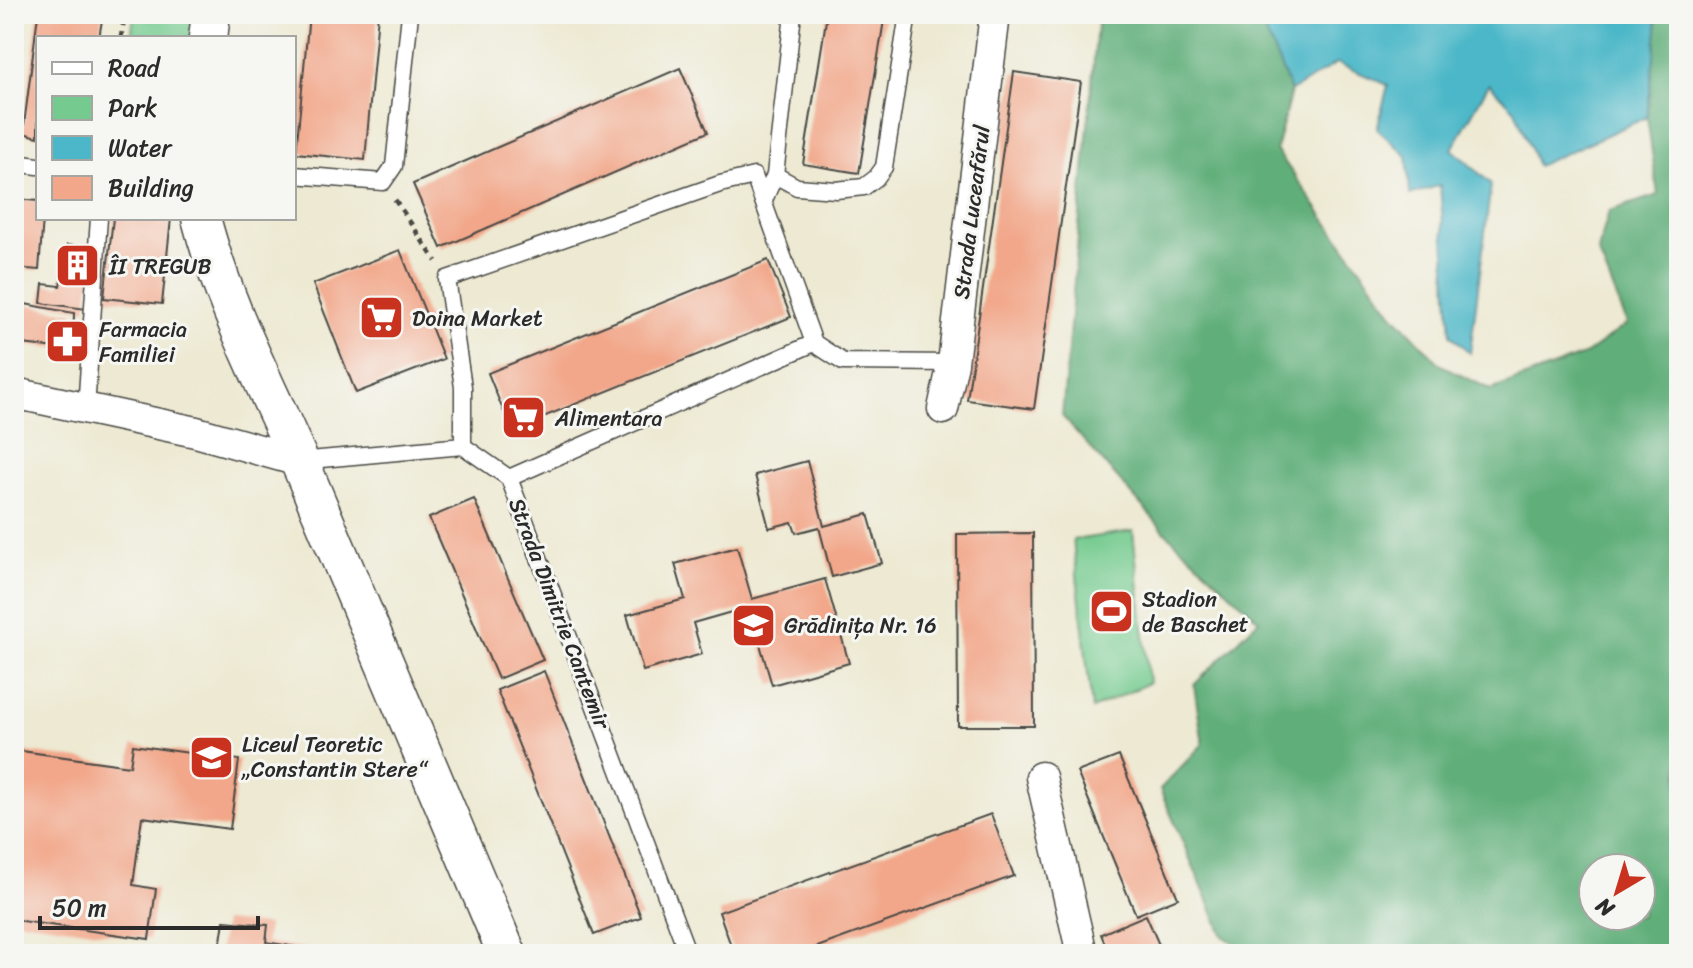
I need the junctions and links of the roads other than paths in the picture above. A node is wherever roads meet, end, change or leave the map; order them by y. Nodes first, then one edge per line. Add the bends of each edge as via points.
1 (211, 14) edge
2 (410, 14) edge
3 (793, 14) edge
4 (908, 14) edge
5 (995, 14) edge
6 (208, 36) edge
7 (14, 163) edge
8 (36, 166) edge
9 (296, 175) edge
10 (775, 175) junction
11 (764, 200) junction
12 (99, 220) edge
13 (202, 220) edge
14 (814, 343) junction
15 (953, 363) junction
16 (14, 393) edge
17 (86, 409) junction
18 (943, 409) dead end
19 (463, 446) junction
20 (299, 461) junction
21 (509, 478) junction
22 (1041, 777) dead end
23 (507, 954) edge
24 (688, 954) edge
25 (1082, 954) edge

1 - 6 street
2 - 9 lane via 394,166 383,182
3 - 10 lane
4 - 10 lane via 884,167 876,178 864,187 836,190 797,187
5 - 15 street, Strada Luceafărul
7 - 8 lane
10 - 11 lane
11 - 14 lane
11 - 19 lane via 754,176 720,184 447,279 463,387
12 - 17 lane
13 - 20 street via 221,281
14 - 15 lane via 843,362
14 - 21 lane
15 - 18 street, Strada Luceafărul
16 - 17 street
17 - 20 street
19 - 20 lane
19 - 21 lane, Strada Dimitrie Cantemir
20 - 23 street
21 - 24 lane, Strada Dimitrie Cantemir
22 - 25 street

